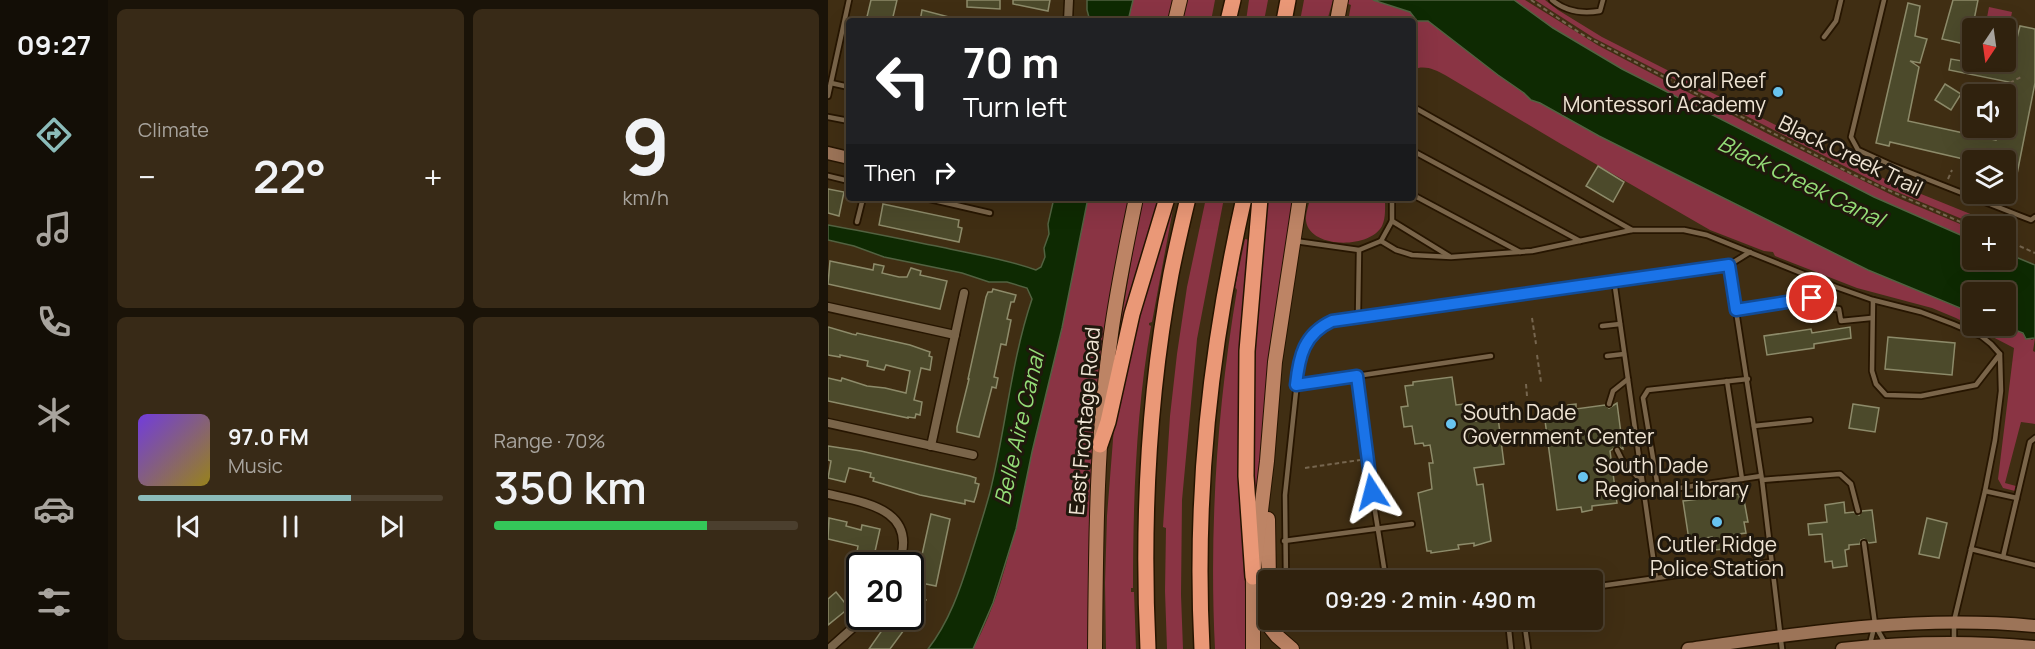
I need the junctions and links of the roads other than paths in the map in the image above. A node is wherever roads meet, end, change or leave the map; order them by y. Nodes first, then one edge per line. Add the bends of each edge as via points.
1 (849, 0) edge
2 (1069, 0) edge
3 (1180, 0) edge
4 (1233, 0) edge
5 (1288, 0) edge
6 (1552, 0) edge
7 (1603, 0) edge
8 (1841, 0) edge
9 (1884, 0) edge
10 (1068, 18) edge
11 (1176, 18) edge
12 (1229, 18) edge
13 (1285, 18) edge
14 (1824, 37) dead end
15 (831, 83) junction
16 (846, 86) edge
17 (828, 96) edge
18 (1416, 109) edge
19 (828, 117) edge
20 (846, 120) edge
21 (828, 153) edge
22 (1416, 153) edge
23 (846, 157) edge
24 (828, 176) edge
25 (846, 180) edge
26 (1416, 197) edge
27 (862, 201) edge
28 (938, 201) edge
29 (1135, 201) edge
30 (1166, 201) edge
31 (1187, 201) edge
32 (1243, 201) edge
33 (1260, 201) edge
34 (1299, 201) edge
35 (1392, 201) edge
36 (990, 213) dead end
37 (2035, 217) edge
38 (1392, 221) junction
39 (857, 222) dead end
40 (1632, 230) junction
41 (1292, 241) junction
42 (1381, 241) junction
43 (1580, 241) junction
44 (1359, 250) junction
45 (1520, 252) junction
46 (1750, 252) junction
47 (1451, 257) junction
48 (1729, 265) junction
49 (1614, 280) junction
50 (964, 293) dead end
51 (1873, 300) junction
52 (828, 307) edge
53 (1736, 310) junction
54 (1358, 316) junction
55 (1871, 318) junction
56 (1620, 324) junction
57 (1602, 326) dead end
58 (955, 335) junction
59 (1624, 354) junction
60 (2000, 354) junction
61 (1491, 356) dead end
62 (1607, 356) dead end
63 (1357, 376) junction
64 (1628, 379) junction
65 (1748, 379) junction
66 (1727, 381) junction
67 (1296, 385) junction
68 (1609, 404) dead end
69 (1810, 420) dead end
70 (828, 423) edge
71 (1754, 426) junction
72 (2035, 438) edge
73 (1100, 445) junction
74 (931, 446) junction
75 (1617, 450) dead end
76 (974, 455) dead end
77 (1267, 461) junction
78 (1742, 478) junction
79 (1762, 478) junction
80 (1642, 482) junction
81 (1985, 491) junction
82 (828, 494) edge
83 (2016, 498) junction
84 (1858, 511) dead end
85 (1412, 524) dead end
86 (1378, 529) junction
87 (1284, 541) junction
88 (1864, 543) dead end
89 (1971, 549) junction
90 (902, 552) edge
91 (2003, 557) junction
92 (1771, 562) junction
93 (2035, 565) edge
94 (1269, 570) edge
95 (1285, 570) edge
96 (1384, 570) edge
97 (1253, 577) junction
98 (1656, 578) junction
99 (1603, 586) edge
100 (1253, 606) junction
101 (1954, 621) junction
102 (1875, 624) junction
103 (2035, 626) edge
104 (850, 630) edge
105 (1276, 630) edge
106 (1509, 630) edge
107 (1525, 630) edge
108 (1277, 636) junction
109 (1779, 636) junction
110 (1954, 643) junction
111 (1886, 647) edge
112 (2035, 647) edge
113 (1870, 648) edge
114 (829, 649) edge
115 (1095, 649) edge
116 (1148, 649) edge
117 (1202, 649) edge
118 (1253, 649) edge
119 (1292, 649) edge
120 (1511, 649) edge
121 (1528, 649) edge
122 (1688, 649) edge
123 (1782, 649) edge
124 (1842, 649) edge

1 - 15 lane
2 - 10 street
3 - 11 main road
4 - 12 highway
5 - 13 highway
6 - 7 lane via 1575,12 1588,13 1600,11
8 - 14 lane via 1836,21
9 - 37 lane via 1851,137 1858,150 2031,220
15 - 16 lane
15 - 17 lane
18 - 40 lane
19 - 20 lane
21 - 23 main road
22 - 43 lane
24 - 25 lane
26 - 45 lane
27 - 39 lane
28 - 36 lane
29 - 73 main road, East Frontage Road via 1110,342
30 - 73 highway via 1132,314
31 - 116 highway via 1171,274 1152,418 1146,535
32 - 117 highway via 1223,296 1204,450 1199,528
33 - 97 highway via 1247,351 1246,476
34 - 41 main road
35 - 38 lane
38 - 42 lane
38 - 47 lane
40 - 43 lane
40 - 46 lane via 1684,230
41 - 44 lane
41 - 77 main road via 1275,363
42 - 44 lane
42 - 47 lane via 1412,255
43 - 45 lane
44 - 54 lane
45 - 47 lane
46 - 48 lane
46 - 51 lane
48 - 49 lane
48 - 53 lane
49 - 54 lane
49 - 56 lane
50 - 58 street
51 - 55 lane
51 - 60 lane via 1921,312 1981,336
52 - 58 street
53 - 55 lane via 1812,298 1822,309 1839,309 1841,321
53 - 65 lane
54 - 67 lane via 1332,321 1313,333 1300,355
55 - 60 lane via 1872,371 1876,384 1887,395 1921,396 1976,386
56 - 57 lane
56 - 59 lane
58 - 74 street
59 - 62 lane
59 - 64 lane
60 - 81 lane via 2000,401
61 - 63 lane
63 - 67 lane
63 - 86 lane
64 - 68 lane via 1613,391
64 - 80 lane
65 - 66 lane
65 - 71 lane
66 - 78 lane
66 - 78 lane via 1648,390 1643,399 1658,488
67 - 87 lane
69 - 71 lane
70 - 74 street
71 - 79 lane
72 - 83 lane via 2030,442
73 - 115 main road, East Frontage Road
74 - 76 street
75 - 80 lane
77 - 94 main road
77 - 97 main road
78 - 79 lane
79 - 84 lane via 1840,474 1851,484
79 - 92 lane
80 - 98 lane
81 - 83 lane
81 - 89 lane
82 - 90 street via 885,510 900,531
83 - 91 lane
85 - 86 lane
86 - 87 lane
86 - 96 lane
87 - 95 lane
88 - 102 lane
89 - 91 lane
89 - 101 lane
91 - 93 lane
92 - 98 lane
92 - 109 lane
97 - 100 main road
98 - 99 lane
100 - 108 main road
100 - 118 main road
101 - 102 main road
101 - 103 main road
101 - 110 lane
102 - 109 main road
102 - 111 lane
102 - 113 lane
104 - 114 street
105 - 108 main road
106 - 120 lane
107 - 121 lane
108 - 119 main road
109 - 122 main road
109 - 123 lane
110 - 111 main road
110 - 112 main road
111 - 113 main road
113 - 124 main road

